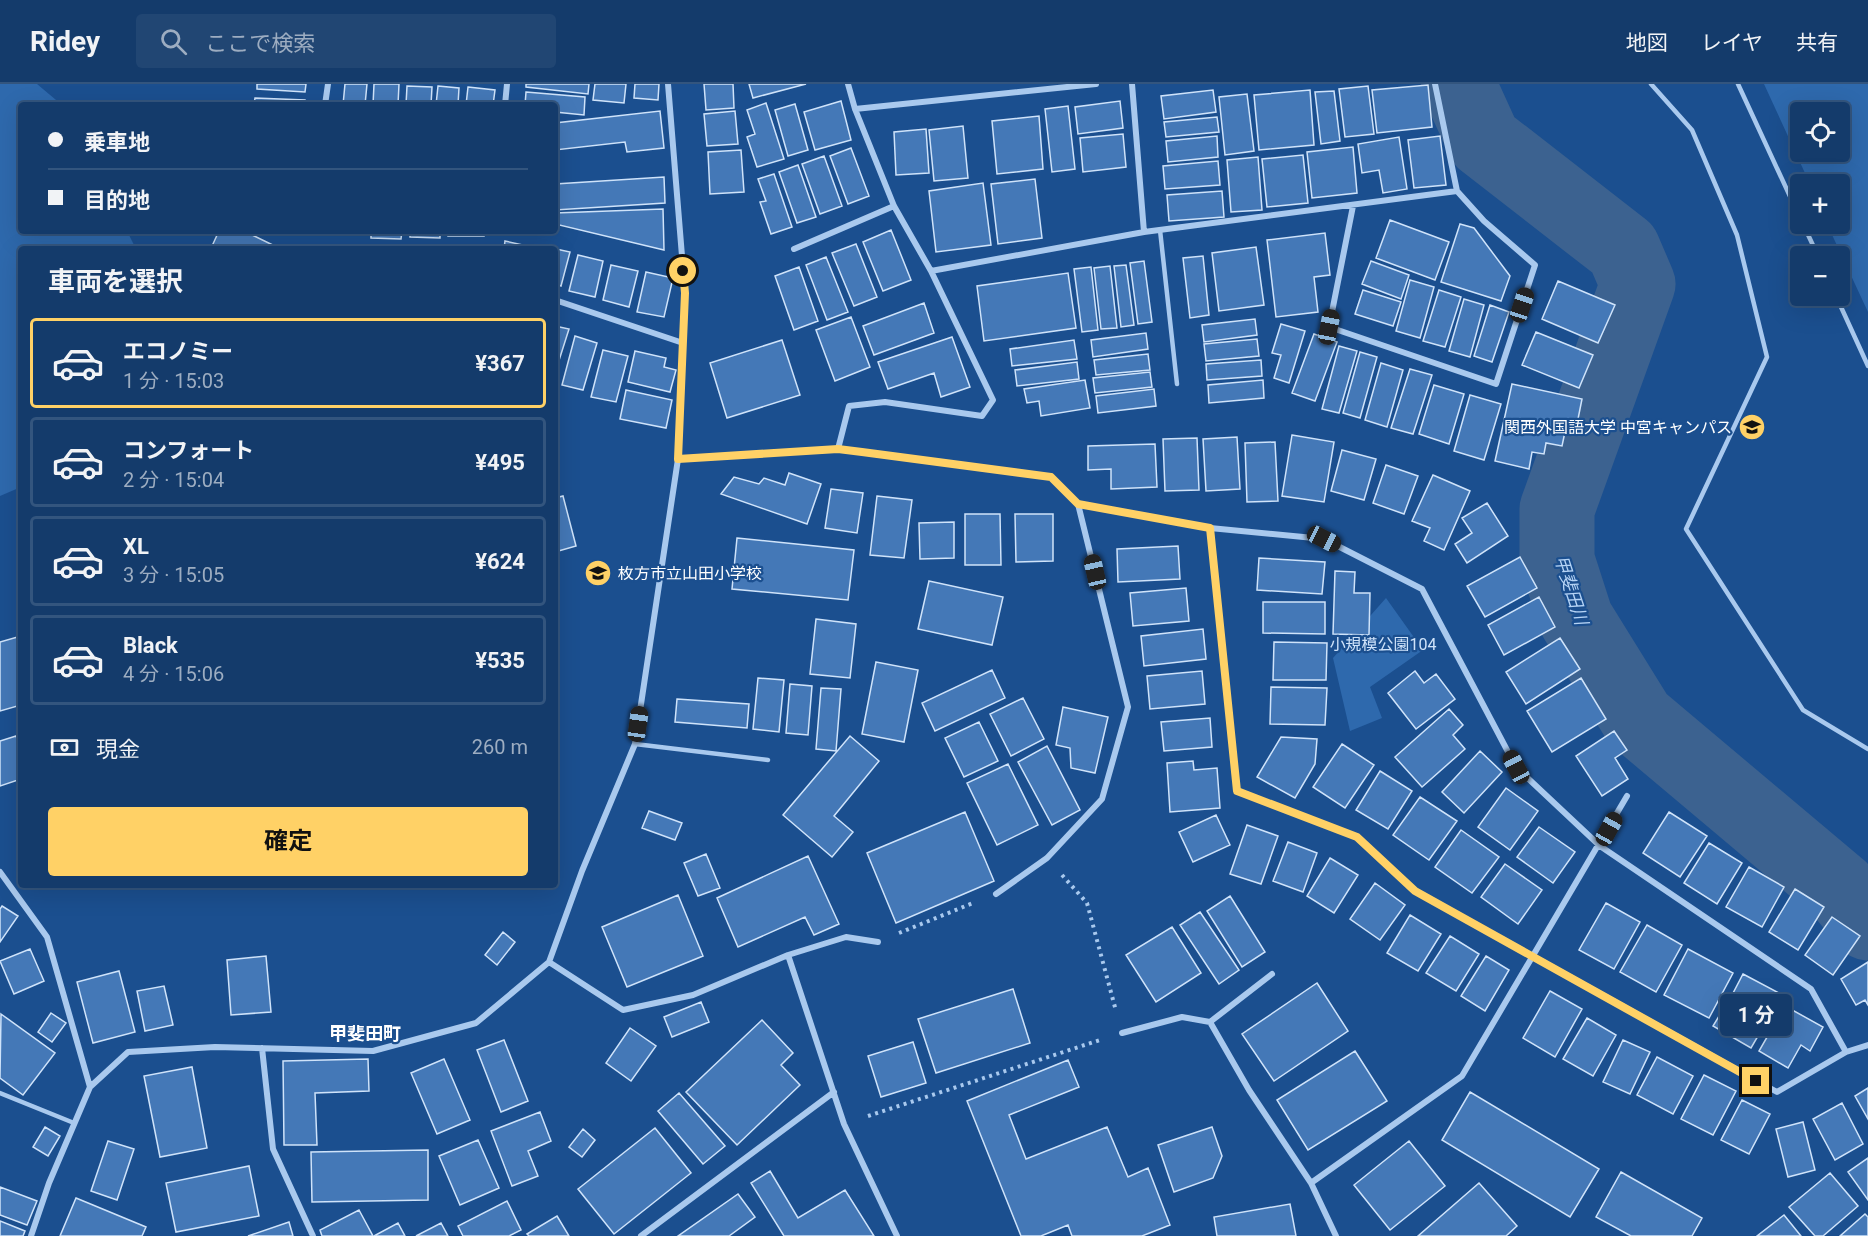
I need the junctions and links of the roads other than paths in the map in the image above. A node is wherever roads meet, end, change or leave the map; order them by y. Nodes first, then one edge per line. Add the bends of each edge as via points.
1 (328, 84) edge
2 (507, 84) edge
3 (668, 84) edge
4 (848, 84) edge
5 (1096, 84) edge
6 (1132, 84) edge
7 (1435, 84) edge
8 (1652, 84) edge
9 (1738, 84) edge
10 (325, 102) edge
11 (505, 102) edge
12 (855, 109) junction
13 (1457, 191) junction
14 (1790, 196) edge
15 (894, 206) junction
16 (1353, 206) junction
17 (1160, 230) junction
18 (1144, 232) junction
19 (794, 249) dead end
20 (931, 271) junction
21 (558, 301) edge
22 (1841, 306) edge
23 (683, 343) junction
24 (1868, 366) edge
25 (1177, 384) dead end
26 (838, 449) junction
27 (678, 459) junction
28 (1078, 504) junction
29 (1210, 528) junction
30 (635, 744) junction
31 (1868, 749) edge
32 (768, 760) dead end
33 (1627, 796) dead end
34 (1600, 846) junction
35 (0, 872) edge
36 (996, 894) road end
37 (878, 942) road end
38 (788, 955) junction
39 (1532, 956) junction
40 (549, 962) junction
41 (1272, 974) dead end
42 (1210, 1022) junction
43 (1122, 1033) road end
44 (1868, 1045) edge
45 (262, 1048) junction
46 (1846, 1052) junction
47 (90, 1087) junction
48 (834, 1092) junction
49 (0, 1093) edge
50 (74, 1123) junction
51 (1311, 1183) junction
52 (30, 1236) edge
53 (313, 1236) edge
54 (641, 1236) edge
55 (897, 1236) edge
56 (1336, 1236) edge

1 - 10 street
2 - 11 street
3 - 23 street via 685,293
4 - 12 street
5 - 12 street
6 - 18 street
7 - 13 street
8 - 31 lane via 1692,130 1737,235 1767,357 1686,529 1803,710
9 - 14 lane
12 - 15 street
13 - 16 street
13 - 16 street via 1484,221 1535,265 1496,384 1329,327
15 - 19 street
15 - 20 street
16 - 17 street
17 - 18 street
17 - 25 lane
18 - 20 street
20 - 26 street via 993,400 982,416 885,402 849,406
21 - 23 street
22 - 24 lane
23 - 27 street
26 - 27 street
26 - 28 street via 1051,477
27 - 30 street
28 - 29 street
28 - 36 street via 1128,707 1102,799 1047,858
29 - 34 street via 1324,539 1422,589 1516,767
29 - 39 street via 1237,791 1357,837 1415,891
30 - 32 lane
30 - 40 street
33 - 34 street
34 - 39 street
34 - 46 street via 1811,989
35 - 47 street via 47,937
37 - 38 street via 846,937
38 - 40 street via 693,995 623,1010
38 - 48 street
39 - 46 street via 1777,1092
39 - 51 street via 1462,1076
40 - 45 street via 476,1023 373,1051
41 - 42 street
42 - 43 street via 1182,1017
42 - 51 street via 1249,1090
44 - 46 street
45 - 47 street via 128,1052
45 - 53 street via 273,1149
47 - 50 street
48 - 54 street
48 - 55 street via 844,1124
49 - 50 lane
50 - 52 street
51 - 56 street

